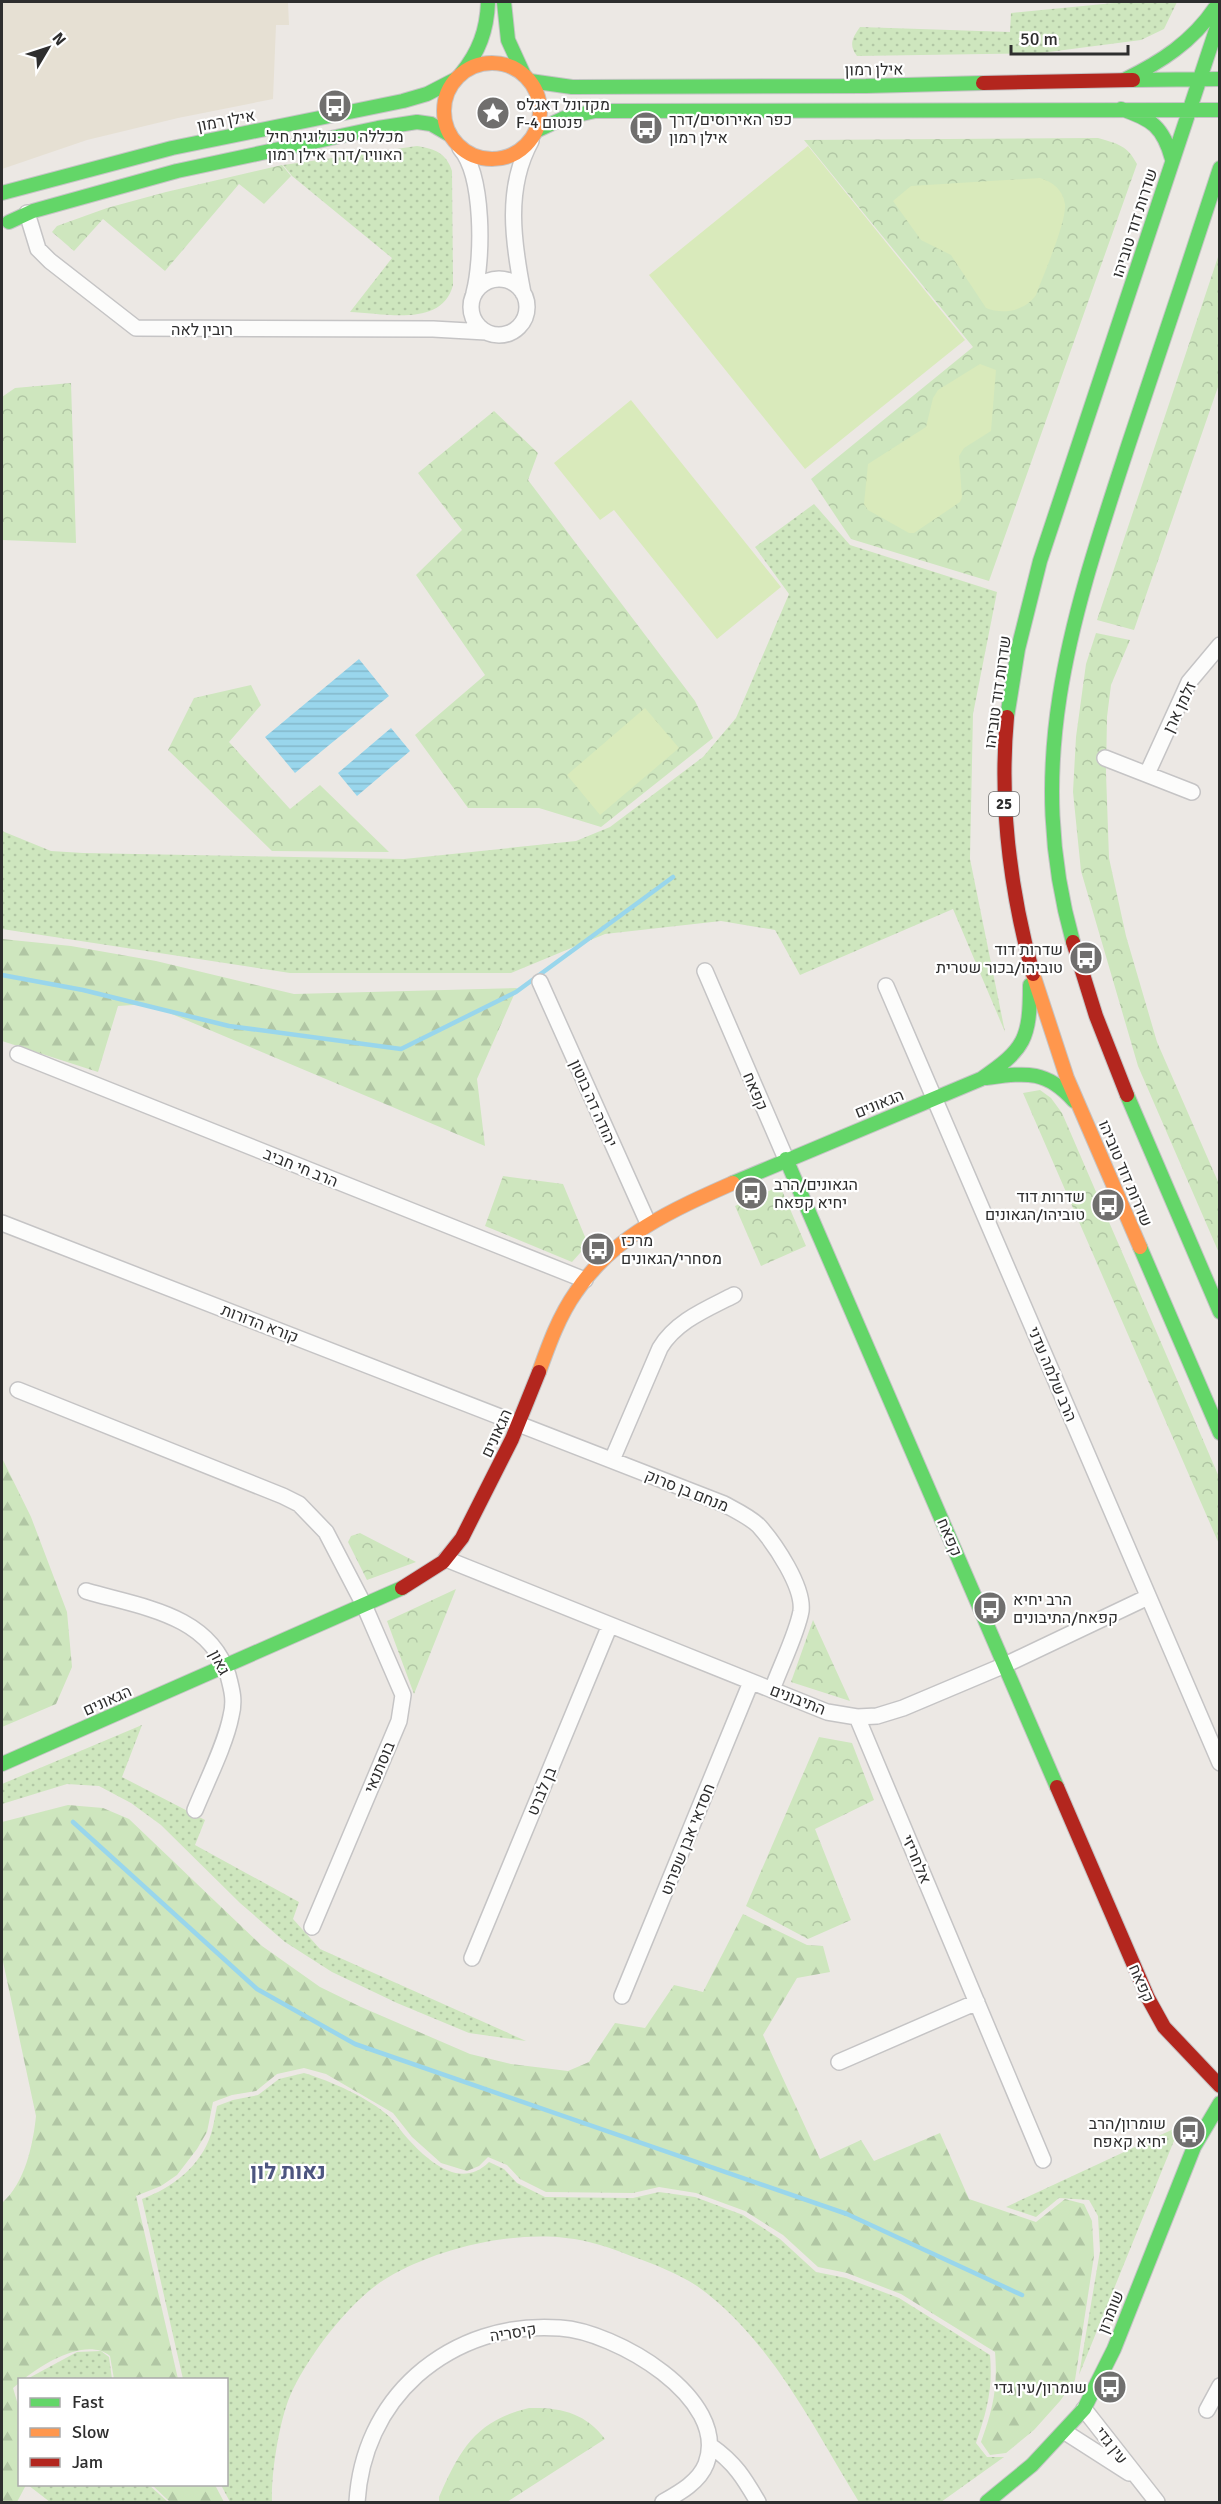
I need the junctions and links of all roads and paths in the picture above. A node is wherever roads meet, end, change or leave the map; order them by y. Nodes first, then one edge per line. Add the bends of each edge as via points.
1 (488, 2) edge
2 (504, 2) edge
3 (1219, 2) edge
4 (1220, 18) edge
5 (459, 76) junction
6 (527, 78) junction
7 (1220, 79) edge
8 (1124, 80) junction
9 (1199, 80) junction
10 (1121, 109) junction
11 (1189, 109) junction
12 (1220, 110) edge
13 (450, 135) junction
14 (534, 136) junction
15 (460, 148) junction
16 (1172, 159) junction
17 (1220, 168) edge
18 (1220, 186) edge
19 (2, 193) edge
20 (2, 199) edge
21 (1208, 203) junction
22 (27, 213) junction
23 (9, 222) junction
24 (2, 236) edge
25 (523, 293) junction
26 (472, 298) junction
27 (433, 329) junction
28 (486, 332) junction
29 (1220, 645) edge
30 (1106, 758) dead end
31 (1147, 774) junction
32 (1192, 792) dead end
33 (1030, 969) junction
34 (705, 971) dead end
35 (540, 982) dead end
36 (886, 986) dead end
37 (18, 1054) dead end
38 (981, 1079) junction
39 (934, 1098) junction
40 (1080, 1109) junction
41 (786, 1159) junction
42 (2, 1222) edge
43 (648, 1224) junction
44 (585, 1280) junction
45 (734, 1295) dead end
46 (1220, 1312) edge
47 (18, 1390) dead end
48 (519, 1424) junction
49 (1220, 1433) edge
50 (612, 1460) junction
51 (446, 1559) junction
52 (86, 1591) dead end
53 (1148, 1597) junction
54 (364, 1605) junction
55 (610, 1625) junction
56 (225, 1665) junction
57 (1005, 1665) junction
58 (751, 1682) junction
59 (772, 1690) junction
60 (857, 1717) junction
61 (1220, 1763) edge
62 (2, 1764) edge
63 (195, 1810) dead end
64 (312, 1927) dead end
65 (472, 1958) dead end
66 (622, 1996) dead end
67 (977, 2002) junction
68 (839, 2062) dead end
69 (1220, 2086) edge
70 (1220, 2103) edge
71 (1043, 2160) dead end
72 (1220, 2386) edge
73 (1084, 2409) junction
74 (1207, 2410) dead end
75 (1065, 2432) junction
76 (711, 2446) junction
77 (1139, 2480) junction
78 (357, 2502) edge
79 (663, 2502) edge
80 (758, 2502) edge
81 (987, 2502) edge
82 (1157, 2502) edge

1 - 5 main road via 483,42
2 - 6 main road via 506,38
3 - 8 main road via 1197,32 1171,55
4 - 9 main road, שדרות דוד טוביהו / 25
5 - 6 main road via 482,64 497,63 512,67
5 - 13 main road via 444,106
5 - 19 main road, אילן רמון via 427,94 403,101 172,147
6 - 8 main road, אילן רמון via 583,87
6 - 14 main road via 540,101
7 - 9 main road, אילן רמון
8 - 9 main road, אילן רמון
9 - 11 main road, שדרות דוד טוביהו / 25
10 - 11 main road
10 - 14 main road via 595,111 564,118
10 - 16 main road via 1144,116 1159,127
11 - 12 main road
11 - 16 main road, שדרות דוד טוביהו / 25
13 - 15 main road
13 - 22 main road via 431,124 417,122 378,128 177,171
14 - 15 main road via 514,155 501,159 479,158
14 - 25 street via 517,170 513,199
15 - 26 street via 470,164 476,188 480,257
16 - 33 main road, שדרות דוד טוביהו / 25 via 1040,561 1013,679 1005,738 1008,868
17 - 21 main road, שדרות דוד טוביהו
18 - 21 main road
20 - 23 main road
21 - 46 main road, שדרות דוד טוביהו via 1086,574 1069,638 1053,742 1051,798 1056,862 1076,956 1092,1005 1111,1060
22 - 23 main road
22 - 27 street, רובין לאה via 38,249 136,328
23 - 24 main road
25 - 26 street via 514,283 497,279 481,285
25 - 28 street via 526,310 520,326 504,334
26 - 27 street, רובין לאה via 457,320
26 - 28 street via 472,317
27 - 28 street, רובין לאה
29 - 31 street, זלמן ארן via 1189,682
30 - 31 street
31 - 32 street
33 - 38 main road via 1028,1016 1021,1042 1014,1056
33 - 40 main road, שדרות דוד טוביהו / 25
34 - 41 street, קפאח
35 - 43 street, יהודה דה בוטון
36 - 39 street, הרב שלמה עדני
37 - 44 street, הרב חי חביב
38 - 39 main road, הגאונים
38 - 40 main road via 1026,1072 1041,1074 1066,1089
39 - 41 main road, הגאונים
39 - 53 street, הרב שלמה עדני
40 - 49 main road, שדרות דוד טוביהו / 25
41 - 43 main road, הגאונים
41 - 57 main road, קפאח
42 - 48 street, קורא הדורות
43 - 44 main road, הגאונים via 622,1240
44 - 48 main road, הגאונים via 561,1319
45 - 50 street via 667,1336
47 - 54 street via 298,1504 326,1532
48 - 50 street, מנחם בן סרוק
48 - 51 main road, הגאונים via 476,1514
50 - 59 street, מנחם בן סרוק via 724,1504 758,1524 773,1543 802,1598 800,1614
51 - 54 main road, הגאונים via 418,1579
51 - 55 street, התיבונים
52 - 56 street, גאון via 182,1620 208,1639
53 - 57 street, התיבונים
53 - 61 street, הרב שלמה עדני
54 - 56 main road, הגאונים
54 - 64 street, בוסתנאי via 403,1695 403,1705
55 - 58 street, התיבונים
55 - 65 street, בן לברט
56 - 62 main road, הגאונים
56 - 63 street, גאון via 234,1694 231,1719
57 - 60 street, התיבונים via 903,1708
57 - 69 main road, קפאח via 1148,1998 1164,2027
58 - 59 street, התיבונים
58 - 66 street, חסדאי אבן שפרוט
59 - 60 street, התיבונים via 827,1712
60 - 67 street, אלחריזי
67 - 68 street
67 - 71 street, אלחריזי
70 - 73 main road, שומרון via 1194,2147 1114,2349
72 - 74 street
73 - 75 main road, שומרון
73 - 77 street, עין גדי
75 - 77 street, עין גדי
75 - 81 main road, שומרון via 1032,2466
76 - 78 street, קיסריה via 710,2433 674,2382 623,2346 590,2332 560,2328 501,2331 450,2351 406,2385 373,2434 358,2483
76 - 79 street via 699,2476
76 - 80 street via 739,2470
77 - 82 street, עין גדי

